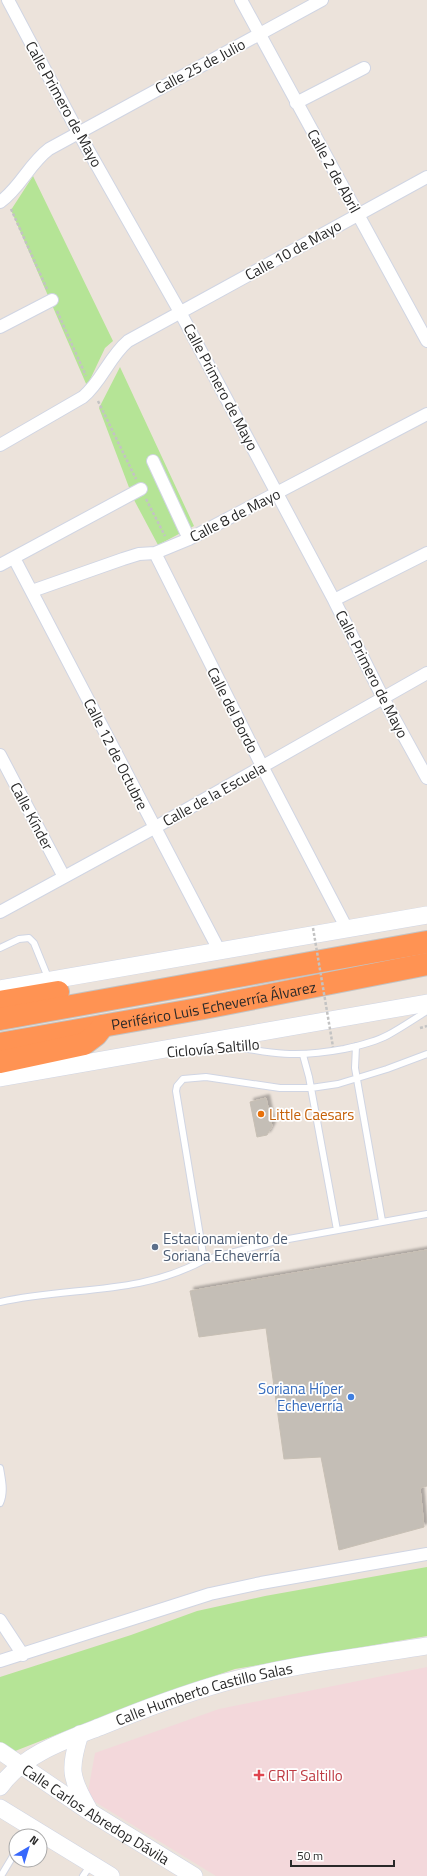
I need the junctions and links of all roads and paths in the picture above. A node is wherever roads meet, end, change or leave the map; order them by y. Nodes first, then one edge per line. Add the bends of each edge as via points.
1 (8, 0) edge
2 (241, 0) edge
3 (322, 0) edge
4 (259, 34) junction
5 (364, 68) dead end
6 (296, 103) junction
7 (78, 132) junction
8 (427, 177) edge
9 (0, 202) edge
10 (358, 215) junction
11 (52, 300) dead end
12 (180, 312) junction
13 (0, 327) edge
14 (427, 341) edge
15 (427, 414) edge
16 (0, 445) edge
17 (153, 461) dead end
18 (141, 489) dead end
19 (277, 494) junction
20 (189, 539) junction
21 (155, 553) junction
22 (427, 553) edge
23 (14, 558) junction
24 (0, 565) edge
25 (32, 591) junction
26 (334, 600) junction
27 (427, 673) edge
28 (383, 698) junction
29 (0, 755) edge
30 (262, 768) junction
31 (427, 778) edge
32 (154, 828) junction
33 (64, 877) junction
34 (0, 912) edge
35 (427, 915) edge
36 (313, 928) dead end
37 (347, 929) junction
38 (427, 942) edge
39 (0, 948) edge
40 (219, 950) junction
41 (427, 964) edge
42 (49, 980) junction
43 (170, 988) junction
44 (0, 989) edge
45 (0, 1002) edge
46 (427, 1003) edge
47 (427, 1011) edge
48 (0, 1019) edge
49 (103, 1025) junction
50 (427, 1026) edge
51 (414, 1029) dead end
52 (206, 1041) junction
53 (339, 1042) dead end
54 (331, 1043) dead end
55 (0, 1044) edge
56 (356, 1046) junction
57 (333, 1047) dead end
58 (427, 1054) edge
59 (303, 1055) junction
60 (0, 1062) edge
61 (0, 1078) edge
62 (357, 1079) junction
63 (311, 1088) junction
64 (427, 1214) edge
65 (382, 1222) junction
66 (337, 1230) junction
67 (204, 1260) junction
68 (0, 1302) edge
69 (0, 1468) edge
70 (0, 1503) edge
71 (427, 1554) edge
72 (0, 1620) edge
73 (427, 1646) edge
74 (23, 1655) junction
75 (0, 1662) edge
76 (80, 1734) junction
77 (0, 1751) edge
78 (21, 1765) junction
79 (0, 1788) edge
80 (0, 1808) edge
81 (90, 1812) junction
82 (8, 1864) edge
83 (87, 1870) edge
84 (1, 1876) edge
85 (111, 1876) edge
86 (194, 1876) edge

1 - 7 street, Calle Primero de Mayo
2 - 4 street, Calle 2 de Abril
3 - 4 street, Calle 25 de Julio
4 - 6 street, Calle 2 de Abril
4 - 7 street, Calle 25 de Julio
5 - 6 street
6 - 10 street, Calle 2 de Abril
7 - 9 street, Calle 25 de Julio via 41,155 14,190
7 - 12 street, Calle Primero de Mayo
8 - 10 street, Calle 10 de Mayo
10 - 12 street, Calle 10 de Mayo
10 - 14 street, Calle 2 de Abril
11 - 13 street
12 - 16 street, Calle 10 de Mayo via 119,349 92,390 83,398
12 - 19 street, Calle Primero de Mayo
15 - 19 street, Calle 8 de Mayo
17 - 20 street
18 - 23 street
19 - 20 street, Calle 8 de Mayo
19 - 26 street, Calle Primero de Mayo
20 - 21 street, Calle 8 de Mayo
21 - 25 street, Calle 8 de Mayo via 139,554
21 - 30 street, Calle del Bordo
22 - 26 street
23 - 24 street
23 - 25 street, Calle 12 de Octubre
25 - 32 street, Calle 12 de Octubre
26 - 28 street, Calle Primero de Mayo
27 - 28 street, Calle de la Escuela
28 - 30 street, Calle de la Escuela
28 - 31 street, Calle Primero de Mayo
29 - 33 street, Calle Kínder
30 - 32 street, Calle de la Escuela
30 - 37 street, Calle del Bordo
32 - 33 street, Calle de la Escuela
32 - 40 street, Calle 12 de Octubre
33 - 34 street, Calle de la Escuela
35 - 37 street
36 - 57 path, bridge
37 - 40 street
38 - 43 highway, Periférico Luis Echeverría Álvarez
39 - 42 lane via 19,938 29,938 34,943
40 - 42 street
41 - 49 highway, Periférico Luis Echeverría Álvarez
42 - 44 street
43 - 45 highway via 151,979 135,979
43 - 48 highway, Periférico Luis Echeverría Álvarez
46 - 52 street
47 - 56 lane via 387,1036
49 - 55 highway, Periférico Luis Echeverría Álvarez
49 - 60 highway via 96,1035 84,1044
50 - 51 path
52 - 59 lane via 273,1054
52 - 61 street
53 - 54 path
56 - 59 lane
56 - 62 lane
58 - 62 lane
59 - 63 lane
62 - 63 lane
62 - 65 lane
63 - 66 lane
63 - 67 lane via 280,1088 206,1077 183,1079 177,1086
64 - 65 lane
65 - 66 lane
66 - 67 lane via 272,1242
67 - 68 lane via 183,1271 142,1284
69 - 70 lane via 3,1498
71 - 74 street via 210,1594
72 - 74 street
73 - 76 street, Calle Humberto Castillo Salas via 288,1669 222,1683
74 - 75 street
76 - 78 street, Calle Humberto Castillo Salas via 44,1750
76 - 81 street via 74,1755 73,1774 75,1786
77 - 78 street, Calle Carlos Abredop Dávila
78 - 79 street, Calle Humberto Castillo Salas
78 - 81 street, Calle Carlos Abredop Dávila
80 - 83 street
81 - 86 street, Calle Carlos Abredop Dávila
82 - 84 lane
83 - 85 street

